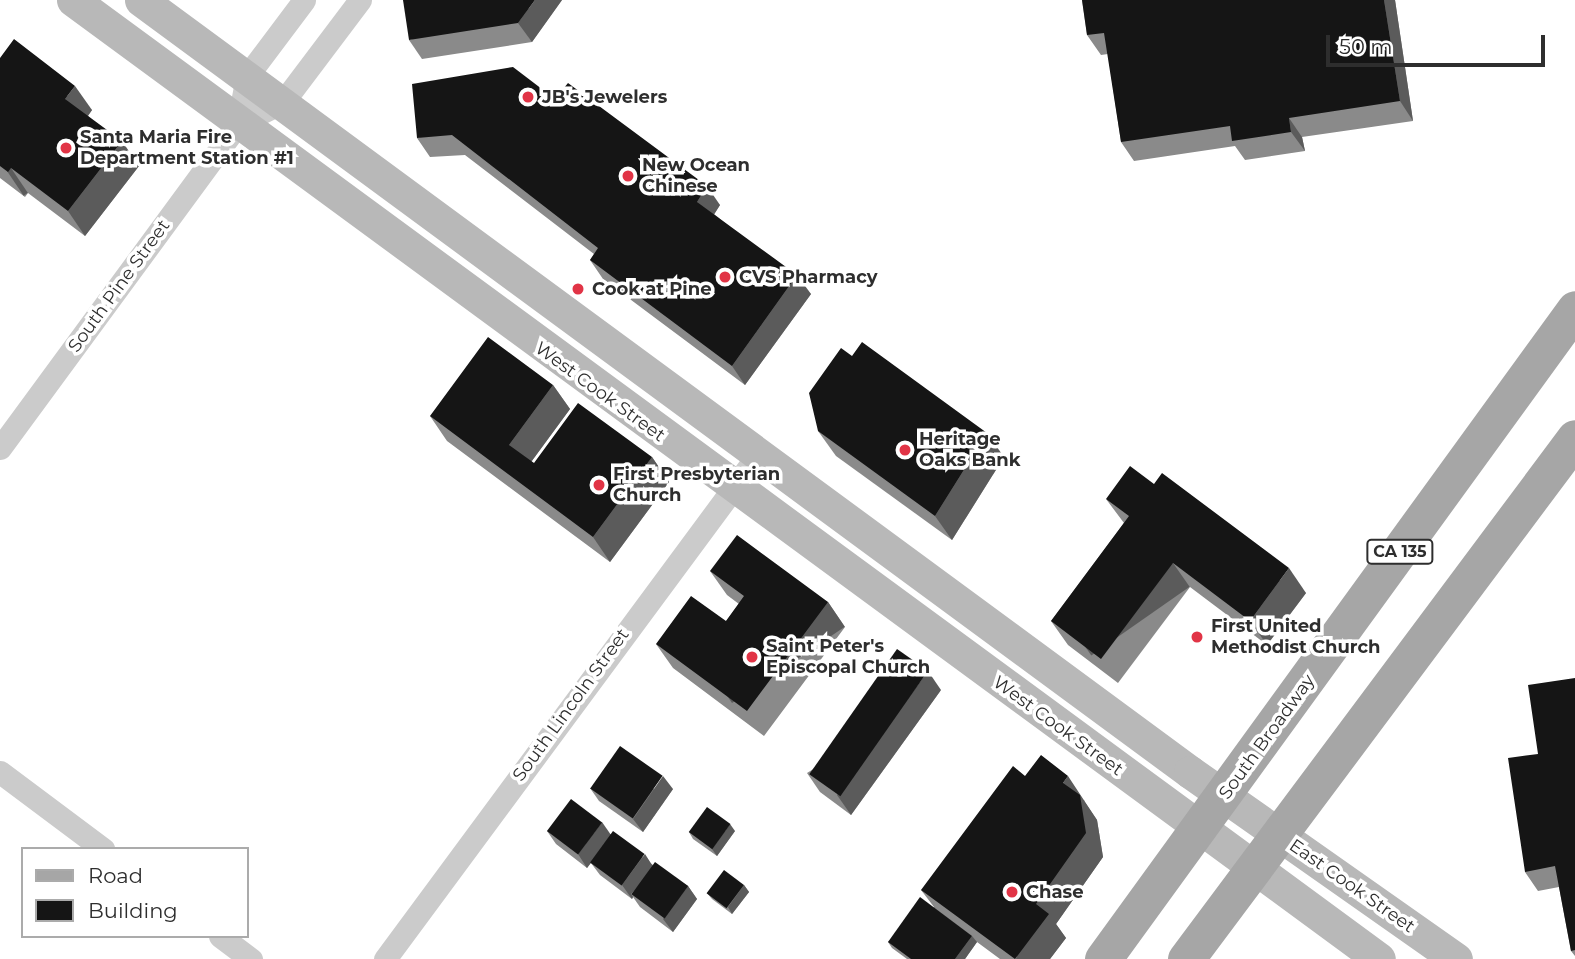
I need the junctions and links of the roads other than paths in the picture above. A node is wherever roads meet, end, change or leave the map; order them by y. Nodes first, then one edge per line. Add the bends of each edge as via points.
1 (72, 0) edge
2 (141, 0) edge
3 (304, 0) edge
4 (360, 0) edge
5 (247, 76) junction
6 (283, 102) junction
7 (237, 124) junction
8 (1575, 309) edge
9 (1575, 438) edge
10 (0, 448) edge
11 (760, 452) junction
12 (730, 488) junction
13 (0, 772) edge
14 (1225, 796) junction
15 (1199, 829) junction
16 (1282, 838) junction
17 (100, 847) edge
18 (1255, 870) junction
19 (223, 938) edge
20 (251, 959) edge
21 (385, 959) edge
22 (1103, 959) edge
23 (1186, 959) edge
24 (1378, 959) edge
25 (1456, 959) edge

1 - 7 street, West Cook Street
2 - 5 street
3 - 5 street, South Pine Street
4 - 6 street, South Pine Street
5 - 6 street
5 - 7 street, South Pine Street
6 - 7 street, South Pine Street
6 - 11 street
7 - 10 street, South Pine Street
7 - 12 street, West Cook Street
8 - 14 main road, South Broadway / CA 135
9 - 16 main road
11 - 12 street, South Lincoln Street
11 - 14 street
12 - 15 street, West Cook Street
12 - 21 street, South Lincoln Street
13 - 17 street
14 - 15 main road, South Broadway / CA 135
14 - 16 street, East Cook Street
15 - 18 street, West Cook Street
15 - 22 main road, South Broadway / CA 135
16 - 18 main road
16 - 25 street, East Cook Street
18 - 23 main road
18 - 24 street
19 - 20 street

